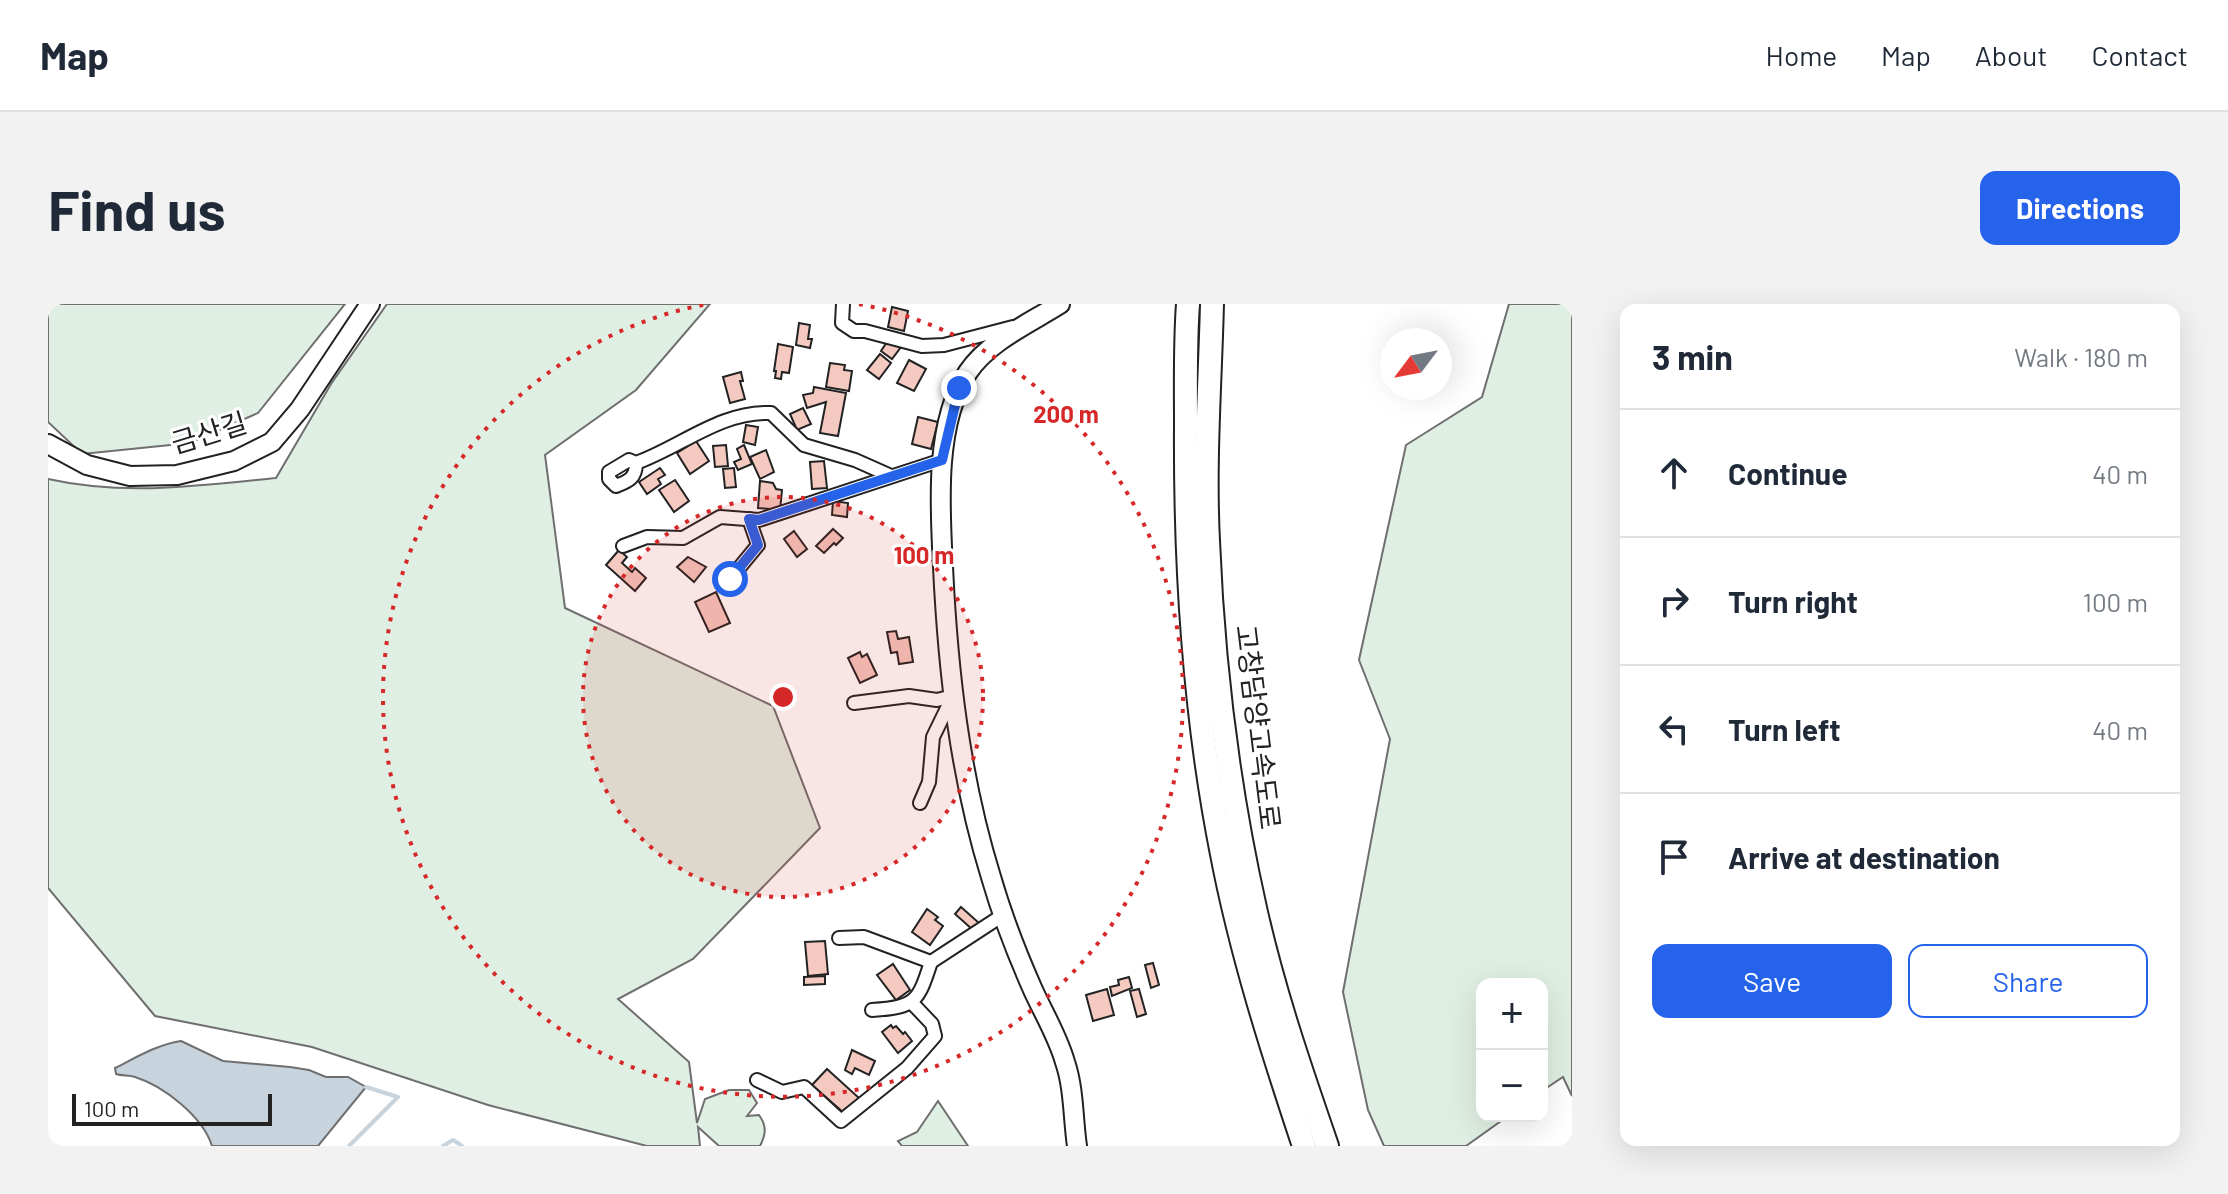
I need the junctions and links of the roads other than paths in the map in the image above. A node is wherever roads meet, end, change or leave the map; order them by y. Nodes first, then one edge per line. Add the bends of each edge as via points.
1 (370, 304) edge
2 (843, 304) edge
3 (1060, 304) edge
4 (1188, 304) edge
5 (1212, 304) edge
6 (1031, 322) junction
7 (48, 444) edge
8 (942, 460) junction
9 (636, 463) dead end
10 (891, 476) junction
11 (749, 519) junction
12 (623, 546) dead end
13 (730, 579) dead end
14 (953, 696) junction
15 (854, 703) dead end
16 (920, 803) dead end
17 (1003, 915) junction
18 (839, 938) dead end
19 (931, 962) junction
20 (912, 1003) junction
21 (872, 1010) dead end
22 (757, 1080) dead end
23 (1077, 1146) edge
24 (1304, 1146) edge
25 (1327, 1146) edge

1 - 7 street, 금산길 via 272,442 234,461 177,475 130,476 87,465
2 - 6 street via 842,323 854,331 922,346
3 - 6 street
4 - 24 highway, 고창담양고속도로 via 1188,570 1206,759 1239,929
5 - 25 highway, 고창담양고속도로 via 1207,539 1225,736 1255,909
6 - 8 street via 981,356 969,371 959,388
8 - 10 street
8 - 14 street via 946,635
9 - 10 street via 733,417 771,413 804,445
10 - 11 street
11 - 12 street via 720,517 683,538 647,537
11 - 13 street via 758,545
14 - 15 street
14 - 16 street via 933,737 929,782
14 - 17 street via 968,785
17 - 19 street
17 - 23 street via 1066,1064
18 - 19 street via 864,937
19 - 20 street
20 - 21 street
20 - 22 street via 932,1024 935,1036 907,1068 841,1121 804,1087 782,1092

